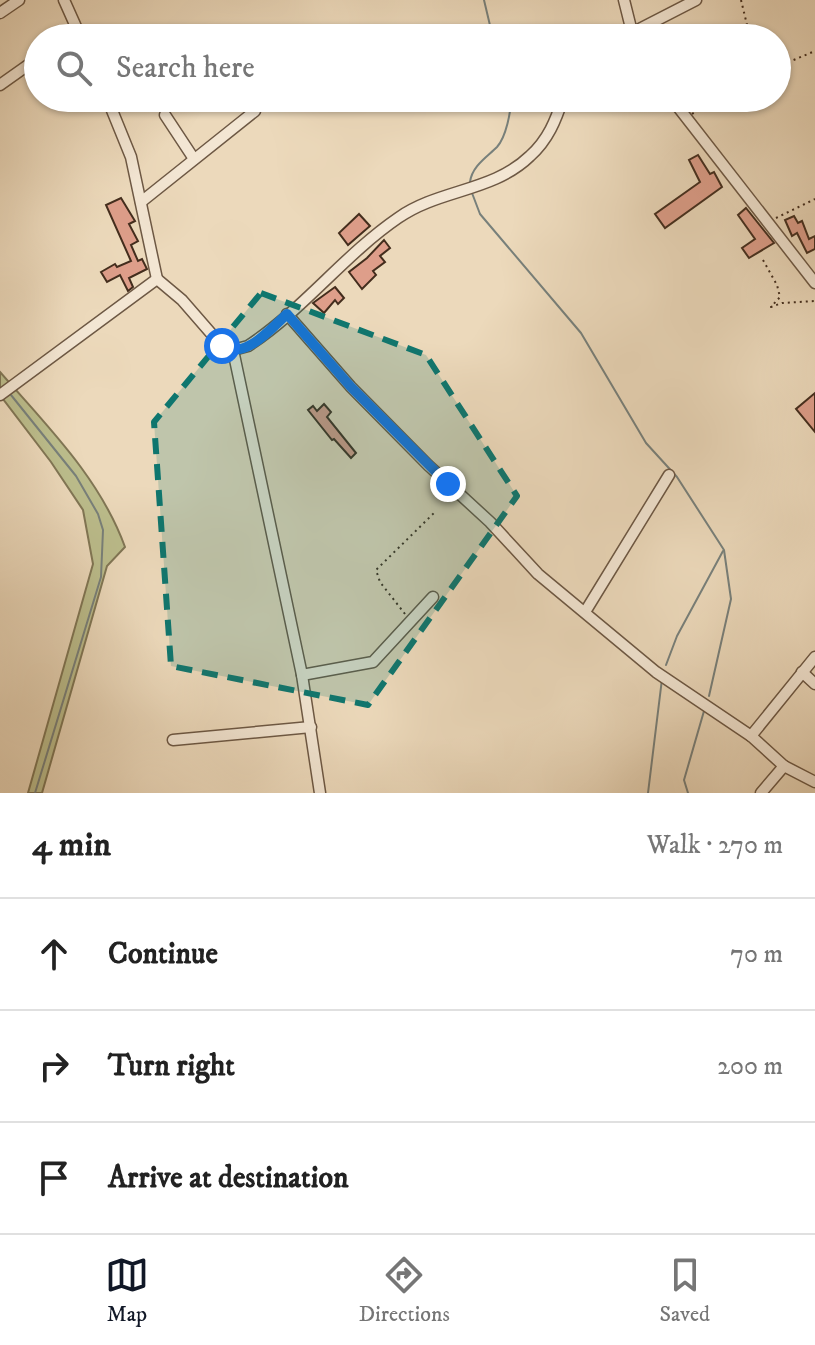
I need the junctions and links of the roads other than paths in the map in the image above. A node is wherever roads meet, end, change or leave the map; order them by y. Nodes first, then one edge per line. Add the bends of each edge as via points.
1 (19, 0) edge
2 (64, 0) edge
3 (624, 0) edge
4 (696, 0) edge
5 (0, 13) edge
6 (75, 24) edge
7 (627, 24) edge
8 (653, 24) edge
9 (24, 68) edge
10 (0, 85) edge
11 (113, 112) edge
12 (254, 112) edge
13 (558, 112) edge
14 (682, 112) edge
15 (165, 115) dead end
16 (194, 159) junction
17 (141, 202) junction
18 (157, 279) junction
19 (815, 283) edge
20 (287, 314) junction
21 (233, 350) junction
22 (0, 395) edge
23 (669, 475) dead end
24 (433, 597) dead end
25 (585, 612) junction
26 (815, 657) edge
27 (802, 672) junction
28 (302, 675) junction
29 (815, 684) edge
30 (311, 727) junction
31 (751, 736) junction
32 (173, 740) dead end
33 (784, 766) junction
34 (815, 782) edge
35 (320, 793) edge
36 (761, 793) edge

1 - 5 street
2 - 6 street
3 - 7 street
4 - 8 street
9 - 10 street
11 - 17 street
12 - 16 street
13 - 20 street via 543,143 513,171 413,207
14 - 19 street
15 - 16 street
16 - 17 street
17 - 18 street
18 - 21 street via 222,346
18 - 22 street
20 - 21 street via 248,346
20 - 25 street via 417,454 538,574
21 - 28 street
23 - 25 street
24 - 28 street via 373,662
25 - 31 street via 656,672
26 - 27 street
27 - 29 street
27 - 31 street
28 - 30 street
30 - 32 street
30 - 35 street
31 - 33 street
33 - 34 street
33 - 36 street

